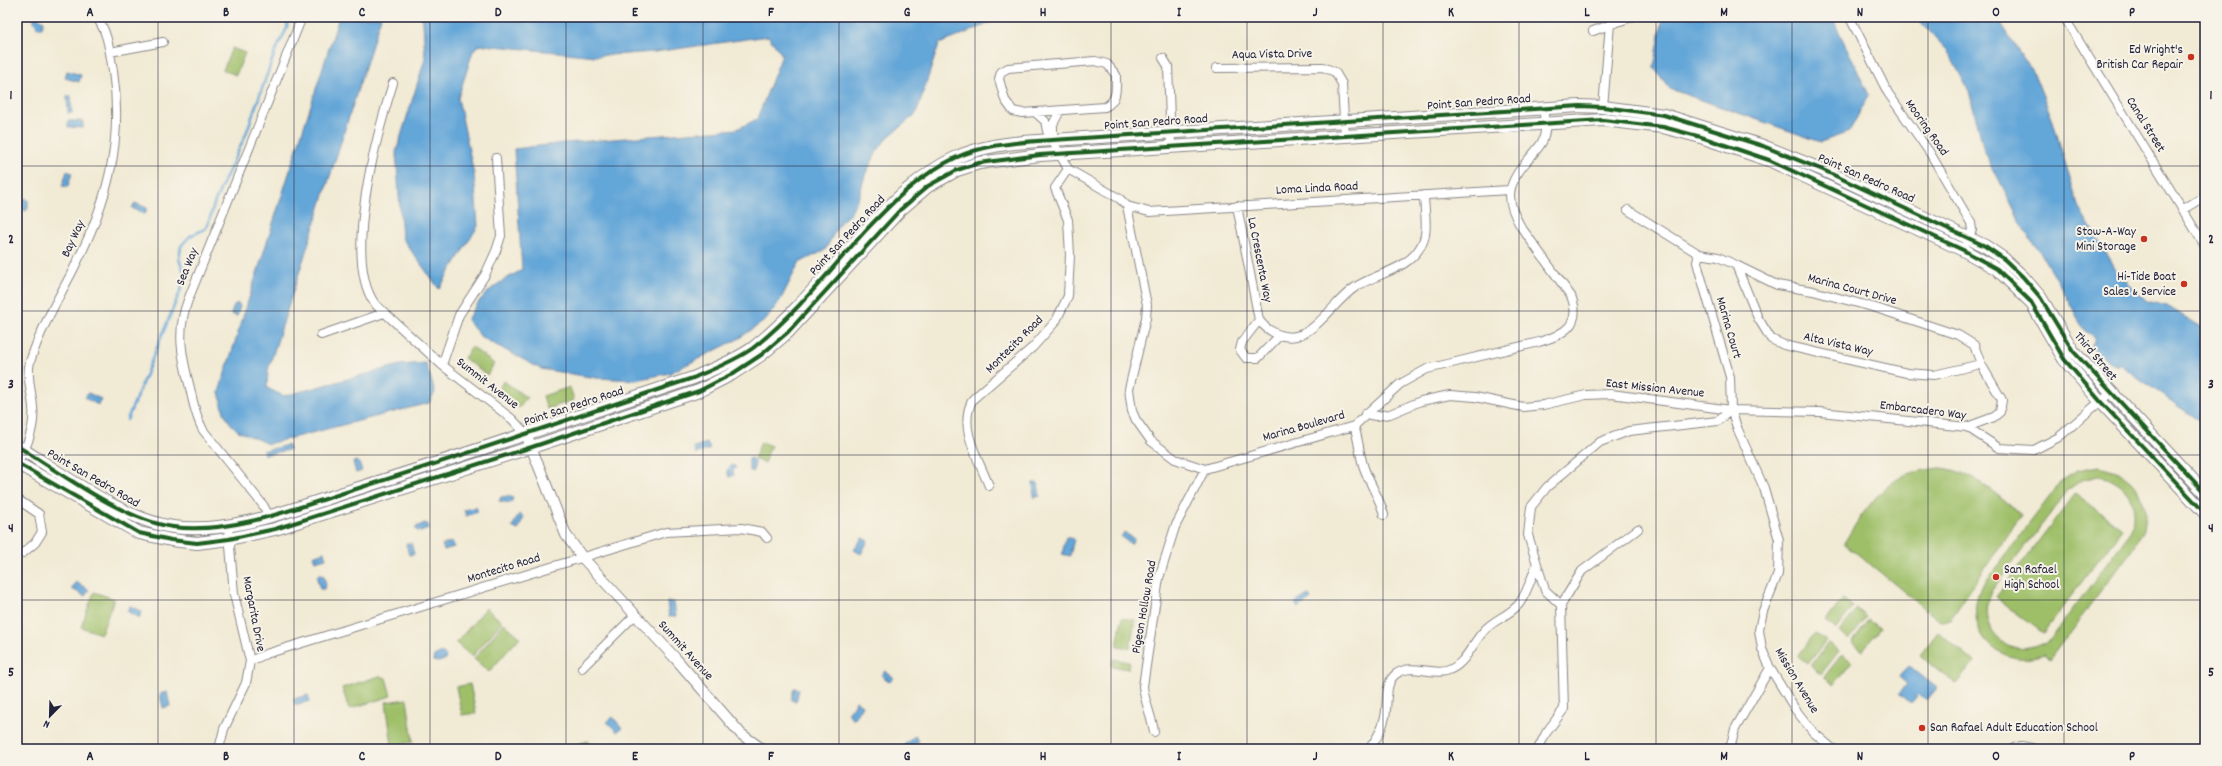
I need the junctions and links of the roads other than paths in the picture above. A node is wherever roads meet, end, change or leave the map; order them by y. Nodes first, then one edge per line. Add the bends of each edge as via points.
1 (96, 17) edge
2 (302, 17) edge
3 (1631, 17) edge
4 (2064, 17) edge
5 (1850, 18) dead end
6 (1610, 24) junction
7 (1593, 31) dead end
8 (163, 42) dead end
9 (110, 52) junction
10 (1163, 58) dead end
11 (1216, 68) dead end
12 (393, 83) dead end
13 (1603, 107) junction
14 (1544, 109) junction
15 (1060, 111) junction
16 (1036, 113) junction
17 (1344, 122) junction
18 (1546, 123) junction
19 (1170, 132) junction
20 (1345, 136) junction
21 (1053, 140) junction
22 (1171, 146) junction
23 (1059, 154) junction
24 (496, 158) dead end
25 (1068, 169) junction
26 (1509, 190) junction
27 (1424, 195) junction
28 (2205, 196) edge
29 (1127, 206) junction
30 (1237, 206) junction
31 (1628, 210) dead end
32 (2182, 210) junction
33 (1970, 237) junction
34 (2205, 246) edge
35 (1963, 250) junction
36 (1699, 254) junction
37 (1736, 265) junction
38 (384, 313) junction
39 (1259, 320) junction
40 (321, 335) dead end
41 (1280, 335) junction
42 (1981, 364) junction
43 (442, 365) junction
44 (2111, 392) junction
45 (2100, 401) junction
46 (1731, 410) junction
47 (1366, 414) junction
48 (1354, 426) junction
49 (1967, 427) junction
50 (526, 434) junction
51 (532, 447) junction
52 (21, 448) edge
53 (17, 463) edge
54 (1205, 469) junction
55 (989, 486) dead end
56 (2205, 493) edge
57 (17, 499) edge
58 (2205, 513) edge
59 (1384, 515) dead end
60 (269, 516) junction
61 (228, 525) junction
62 (1638, 529) dead end
63 (768, 538) dead end
64 (229, 540) junction
65 (17, 553) edge
66 (582, 557) junction
67 (1536, 566) junction
68 (1561, 604) junction
69 (635, 615) junction
70 (250, 661) junction
71 (582, 668) dead end
72 (1770, 668) junction
73 (1154, 732) dead end
74 (219, 749) edge
75 (762, 749) edge
76 (1369, 749) edge
77 (1538, 749) edge
78 (1730, 749) edge
79 (1833, 749) edge
80 (2014, 749) edge
81 (2032, 749) edge

1 - 9 street, Bay Way via 102,26
2 - 60 street, Sea Way via 188,300 180,332 183,363 197,417 203,430 263,504
3 - 6 street
4 - 32 street, Canal Street
5 - 33 street, Mooring Road via 1888,93 1930,153 1971,223
6 - 7 street
6 - 13 street
8 - 9 street
9 - 52 street, Bay Way via 116,113 116,138 111,175 92,231 36,342 29,364 34,420
10 - 19 street via 1168,66
11 - 17 street, Aqua Vista Drive via 1323,67 1335,72 1342,84
12 - 38 street, Summit Avenue via 378,130 362,238 366,287 370,298
13 - 14 main road, Point San Pedro Road
13 - 33 main road, Point San Pedro Road via 1664,115 1763,146 1823,170
14 - 17 main road, Point San Pedro Road
14 - 18 street
15 - 16 street
15 - 16 street via 1105,107 1112,103 1116,95 1114,70 1107,64 1095,61 1008,68 1002,72 999,79 1013,111
15 - 21 street via 1053,124
16 - 21 street via 1045,121 1047,131
17 - 19 main road, Point San Pedro Road
17 - 20 street, Aqua Vista Drive
18 - 20 main road, Point San Pedro Road
18 - 26 street via 1542,142 1520,170
18 - 35 main road, Point San Pedro Road via 1604,120 1663,127 1701,137 1769,160
19 - 21 main road, Point San Pedro Road
19 - 22 street
20 - 22 main road, Point San Pedro Road
21 - 23 street
21 - 50 main road, Point San Pedro Road via 987,147 955,158 922,177 889,206 778,326 751,349 723,365 693,378
22 - 23 main road, Point San Pedro Road
23 - 25 street
23 - 51 main road, Point San Pedro Road via 979,163 957,170 928,186 900,210 788,332 761,355 699,391
24 - 43 street via 501,236 485,275 459,315
25 - 29 street via 1120,199
25 - 55 street, Montecito Road via 1055,188 1068,220 1068,296 1056,321 1038,342 974,399 967,409 967,430
26 - 27 street, Loma Linda Road
26 - 47 street, Marina Boulevard via 1514,215 1571,296 1575,305 1572,324 1554,338 1428,369 1400,384
27 - 30 street, Loma Linda Road
27 - 41 street, La Crescenta Way via 1423,242 1414,256 1402,266 1354,288 1309,331 1297,336
28 - 32 street
29 - 30 street, Loma Linda Road via 1149,212
29 - 54 street via 1146,304 1146,318 1129,390 1132,411 1151,441 1175,459
30 - 39 street, La Crescenta Way
31 - 36 street, Marina Court Drive
32 - 34 street, Canal Street
33 - 35 street
33 - 44 main road, Third Street via 2004,259 2023,277 2040,297 2073,350
35 - 45 main road, Third Street via 1997,269 2031,302 2064,359
36 - 37 street, Marina Court Drive
36 - 46 street, Marina Court via 1699,270 1730,377
37 - 42 street, Marina Court Drive via 1777,285 1813,291 1876,308 1958,335 1974,345
37 - 42 street, Alta Vista Way via 1758,318 1771,339 1784,345 1907,373 1934,375
38 - 40 street
38 - 43 street, Summit Avenue
39 - 41 street, La Crescenta Way via 1263,326
39 - 41 street, La Crescenta Way via 1242,342 1240,350 1246,358 1258,358
42 - 49 street, Marina Court Drive via 2002,400 2000,412 1994,417
43 - 50 street, Summit Avenue via 512,419
44 - 45 street, Embarcadero Way
44 - 56 main road, Third Street
45 - 49 street, Embarcadero Way via 2059,437 2034,450 1999,448
45 - 58 main road, Third Street
46 - 47 street, East Mission Avenue via 1611,394 1586,395 1523,407 1475,397 1450,395 1422,401 1390,414
46 - 49 street, Embarcadero Way via 1820,412
46 - 67 street via 1718,421 1629,431 1600,442 1547,487 1531,507 1528,535
46 - 72 street, Mission Avenue via 1764,488 1779,540 1778,574 1763,610 1759,630 1762,649
47 - 48 street, Marina Boulevard
48 - 54 street, Marina Boulevard
48 - 59 street via 1364,469 1382,505
50 - 51 street, Summit Avenue
50 - 60 main road, Point San Pedro Road
51 - 64 main road, Point San Pedro Road via 275,529
51 - 66 street, Summit Avenue via 566,535
52 - 53 street, Bay Way
52 - 61 main road, Point San Pedro Road via 135,516 172,527 198,529
53 - 64 main road, Point San Pedro Road via 139,533 171,540
54 - 73 street, Pigeon Hollow Road via 1175,527 1159,578 1143,686
57 - 65 street via 39,514 42,532 35,543 23,553
60 - 61 main road, Point San Pedro Road
61 - 64 street, Margarita Drive
62 - 68 street via 1582,571
63 - 66 street, Montecito Road via 762,532 741,528 682,530 666,532
64 - 70 street, Margarita Drive via 234,594
66 - 69 street, Summit Avenue
66 - 70 street, Montecito Road
67 - 68 street via 1545,590
67 - 76 street via 1526,592 1518,604 1508,614 1483,630 1457,666 1438,672 1409,669 1395,674 1390,682 1385,716 1377,739
68 - 77 street via 1564,709 1546,733
69 - 71 street
69 - 75 street, Summit Avenue via 741,734
70 - 74 street, Margarita Drive via 246,682 224,729
72 - 78 street via 1735,730
72 - 79 street, Mission Avenue via 1795,709 1813,732
80 - 81 street

